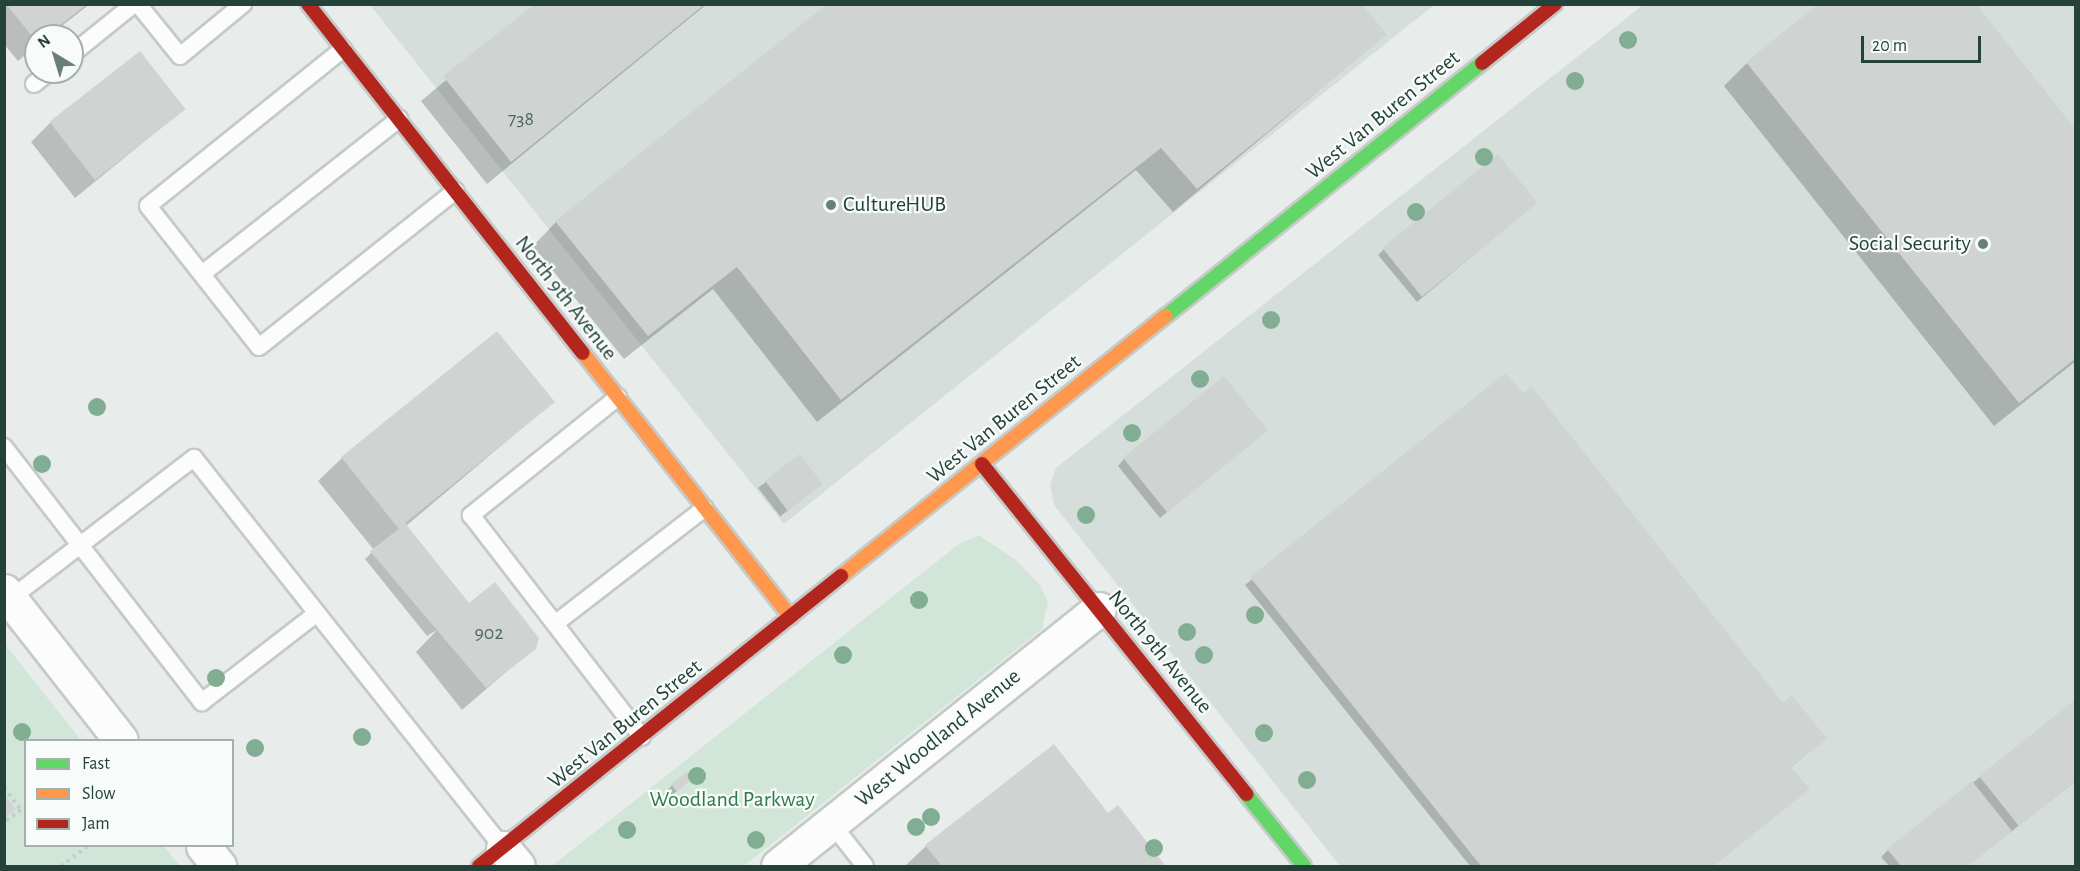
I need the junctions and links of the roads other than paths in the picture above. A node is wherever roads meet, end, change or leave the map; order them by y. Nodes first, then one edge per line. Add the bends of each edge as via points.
1 (136, 4) edge
2 (243, 4) edge
3 (308, 4) edge
4 (1555, 4) edge
5 (84, 45) edge
6 (343, 49) junction
7 (399, 119) junction
8 (455, 191) junction
9 (201, 274) junction
10 (618, 398) junction
11 (4, 447) edge
12 (982, 465) junction
13 (705, 508) junction
14 (80, 545) junction
15 (8, 595) edge
16 (1099, 609) junction
17 (317, 613) junction
18 (791, 617) junction
19 (556, 623) junction
20 (642, 737) junction
21 (119, 739) edge
22 (832, 824) junction
23 (204, 847) edge
24 (500, 860) edge
25 (219, 867) edge
26 (778, 867) edge
27 (865, 867) edge
28 (1304, 867) edge

1 - 2 lane via 180,56
1 - 5 lane
3 - 6 main road, North 9th Avenue
4 - 12 main road, West Van Buren Street
6 - 7 main road, North 9th Avenue
6 - 9 lane via 148,206
7 - 8 main road, North 9th Avenue
7 - 9 lane
8 - 9 lane via 259,346
8 - 10 main road, North 9th Avenue
10 - 13 main road, North 9th Avenue
10 - 19 lane via 471,515
11 - 14 lane
12 - 16 main road, North 9th Avenue
12 - 18 main road, West Van Buren Street
13 - 18 main road, North 9th Avenue
13 - 19 lane
14 - 15 lane
14 - 17 lane via 194,458
14 - 17 lane via 202,702
15 - 21 street
16 - 22 street, West Woodland Avenue
16 - 28 main road, North 9th Avenue
17 - 24 lane
18 - 20 main road, West Van Buren Street
19 - 20 lane
20 - 24 main road, West Van Buren Street
22 - 26 street, West Woodland Avenue
22 - 27 lane
23 - 25 street

